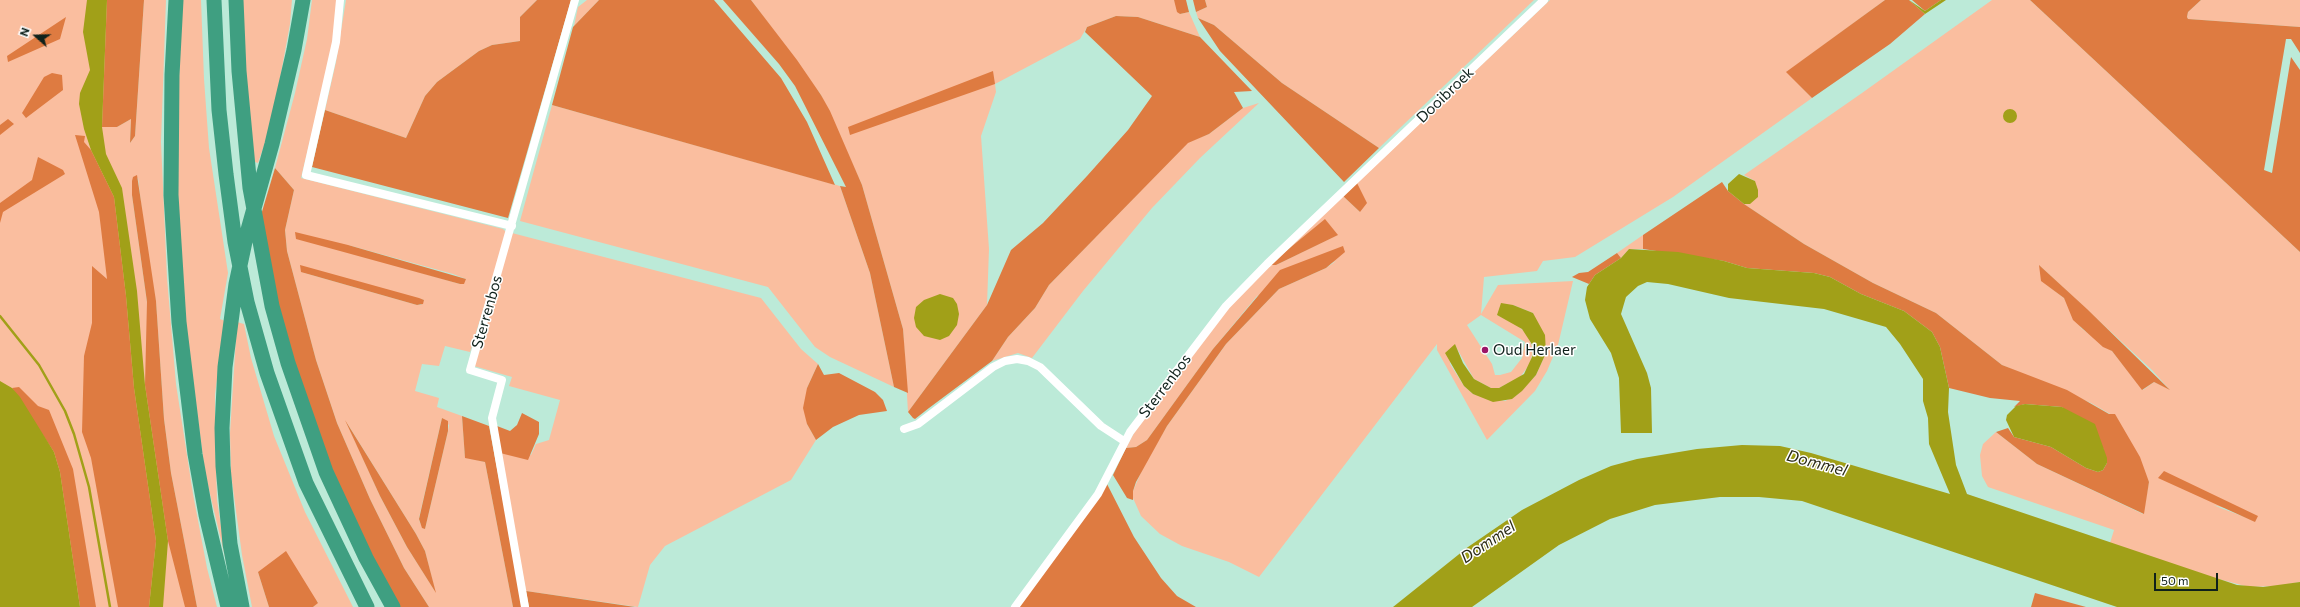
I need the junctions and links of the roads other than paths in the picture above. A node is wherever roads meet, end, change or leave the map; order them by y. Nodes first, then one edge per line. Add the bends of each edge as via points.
1 (176, 0) edge
2 (214, 0) edge
3 (236, 0) edge
4 (303, 0) edge
5 (340, 0) edge
6 (575, 0) edge
7 (1544, 0) edge
8 (1345, 190) joint
9 (512, 226) junction
10 (904, 429) dead end
11 (1124, 441) junction
12 (228, 607) edge
13 (242, 607) edge
14 (367, 607) edge
15 (393, 607) edge
16 (525, 607) edge
17 (1015, 607) edge

1 - 12 highway via 171,195 179,322 195,454 206,515
2 - 14 highway via 219,110 236,242 247,302 269,380 306,484
3 - 15 highway via 238,71 250,188 259,247 274,313 308,424 344,512
4 - 13 highway via 272,144 246,237 236,284 225,367 223,466 230,544
5 - 9 street via 336,42 306,175
6 - 9 street, Sterrenbos
7 - 8 street, Dooibroek
8 - 11 street, Sterrenbos via 1226,306
9 - 16 street, Sterrenbos via 470,370 502,380 492,418
10 - 11 street via 918,424 993,367 1017,359 1040,367 1101,426
11 - 17 street, Sterrenbos via 1098,494

